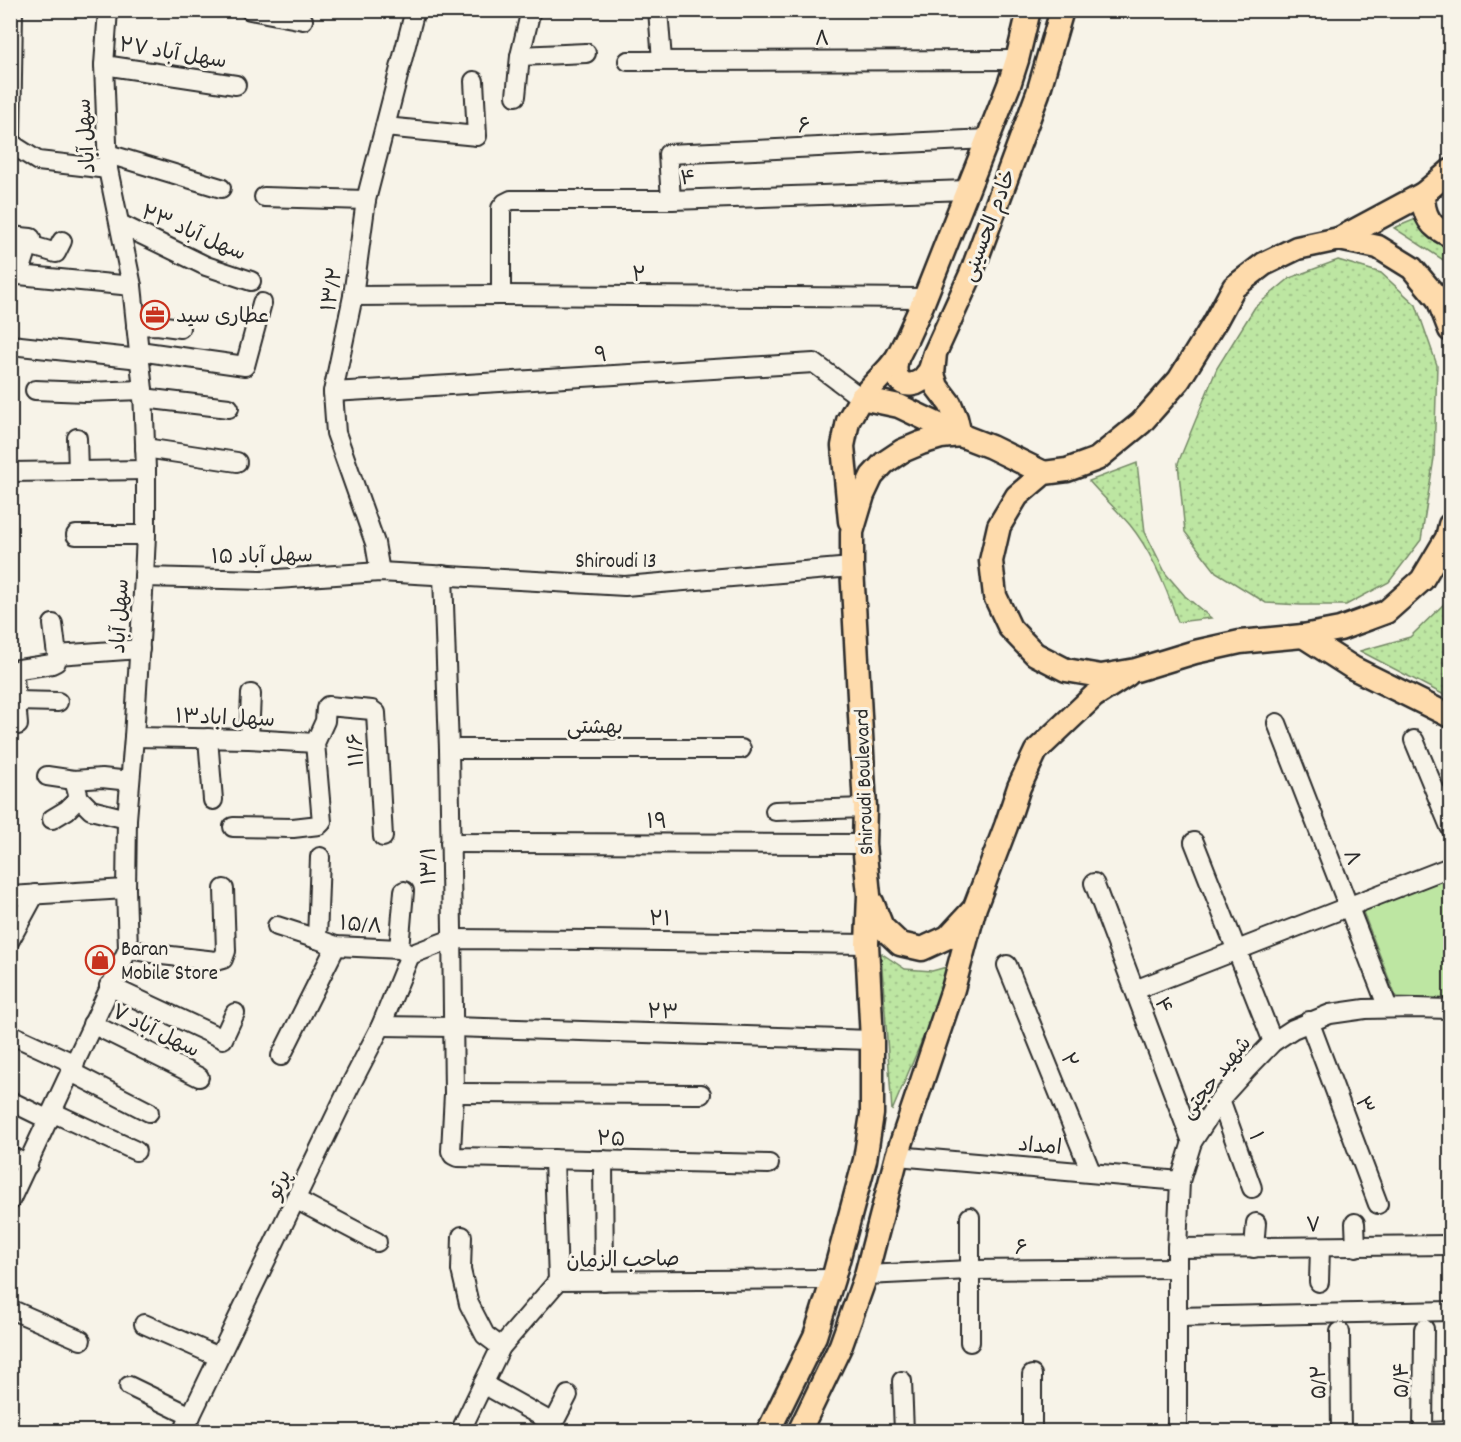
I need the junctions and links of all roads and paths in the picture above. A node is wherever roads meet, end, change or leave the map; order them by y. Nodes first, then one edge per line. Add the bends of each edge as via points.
1 (108, 10) edge
2 (250, 10) edge
3 (415, 10) edge
4 (531, 10) edge
5 (658, 10) edge
6 (1029, 10) edge
7 (1062, 10) edge
8 (13, 11) edge
9 (303, 20) dead end
10 (586, 53) dead end
11 (520, 56) junction
12 (662, 60) junction
13 (1017, 60) junction
14 (628, 61) dead end
15 (104, 64) junction
16 (474, 81) dead end
17 (236, 84) dead end
18 (516, 96) dead end
19 (385, 127) junction
20 (988, 139) junction
21 (12, 147) edge
22 (108, 162) junction
23 (1450, 171) edge
24 (221, 188) dead end
25 (967, 190) junction
26 (1423, 195) junction
27 (264, 197) dead end
28 (366, 200) junction
29 (671, 200) junction
30 (120, 224) junction
31 (1450, 235) edge
32 (10, 236) edge
33 (1339, 239) junction
34 (62, 241) dead end
35 (29, 245) junction
36 (251, 281) dead end
37 (132, 286) junction
38 (501, 295) junction
39 (353, 296) junction
40 (924, 298) junction
41 (262, 303) dead end
42 (136, 326) junction
43 (180, 328) dead end
44 (1450, 330) edge
45 (11, 345) edge
46 (935, 353) junction
47 (139, 355) junction
48 (897, 358) junction
49 (35, 390) dead end
50 (333, 392) junction
51 (143, 394) junction
52 (861, 398) junction
53 (229, 408) dead end
54 (960, 435) junction
55 (77, 438) dead end
56 (145, 448) junction
57 (237, 462) dead end
58 (146, 470) junction
59 (78, 471) junction
60 (10, 472) edge
61 (1044, 473) junction
62 (1450, 525) edge
63 (852, 532) junction
64 (76, 535) dead end
65 (146, 535) junction
66 (852, 567) junction
67 (380, 572) junction
68 (444, 575) junction
69 (144, 577) junction
70 (53, 624) dead end
71 (1303, 636) junction
72 (140, 649) junction
73 (57, 654) junction
74 (1136, 669) junction
75 (251, 694) dead end
76 (16, 701) junction
77 (58, 702) dead end
78 (1450, 716) edge
79 (1277, 723) dead end
80 (18, 725) dead end
81 (134, 737) junction
82 (208, 738) junction
83 (249, 739) junction
84 (1414, 740) dead end
85 (315, 743) junction
86 (450, 749) junction
87 (741, 749) dead end
88 (46, 776) dead end
89 (74, 780) junction
90 (130, 780) junction
91 (79, 798) junction
92 (213, 800) dead end
93 (865, 808) junction
94 (775, 811) dead end
95 (52, 819) dead end
96 (127, 819) junction
97 (233, 827) dead end
98 (1450, 827) edge
99 (383, 837) dead end
100 (1194, 842) dead end
101 (450, 843) junction
102 (864, 844) junction
103 (320, 857) dead end
104 (1450, 867) edge
105 (1094, 883) dead end
106 (126, 889) junction
107 (224, 889) dead end
108 (404, 891) dead end
109 (35, 894) junction
110 (869, 895) junction
111 (10, 896) edge
112 (975, 907) junction
113 (1348, 907) junction
114 (277, 926) dead end
115 (317, 939) junction
116 (452, 939) junction
117 (10, 940) edge
118 (867, 944) junction
119 (336, 946) junction
120 (128, 949) junction
121 (1237, 950) junction
122 (404, 952) junction
123 (1007, 965) dead end
124 (109, 986) junction
125 (1135, 990) junction
126 (1388, 1008) junction
127 (236, 1013) dead end
128 (1449, 1015) edge
129 (1309, 1021) junction
130 (92, 1024) junction
131 (381, 1026) junction
132 (452, 1027) junction
133 (10, 1034) edge
134 (872, 1040) junction
135 (1273, 1042) junction
136 (280, 1056) dead end
137 (73, 1068) junction
138 (199, 1077) dead end
139 (454, 1093) junction
140 (701, 1094) dead end
141 (1220, 1100) junction
142 (10, 1101) edge
143 (149, 1112) dead end
144 (51, 1116) junction
145 (1192, 1142) junction
146 (136, 1151) dead end
147 (453, 1155) joint
148 (10, 1156) edge
149 (897, 1156) junction
150 (554, 1159) junction
151 (603, 1160) junction
152 (769, 1164) dead end
153 (28, 1165) junction
154 (1090, 1172) junction
155 (1180, 1181) junction
156 (1252, 1188) dead end
157 (295, 1200) junction
158 (10, 1202) edge
159 (1378, 1204) dead end
160 (970, 1217) dead end
161 (1256, 1223) dead end
162 (1355, 1223) dead end
163 (462, 1236) dead end
164 (377, 1242) dead end
165 (1450, 1245) edge
166 (1320, 1247) junction
167 (1356, 1247) junction
168 (1177, 1248) junction
169 (1254, 1248) junction
170 (1177, 1268) junction
171 (970, 1270) junction
172 (866, 1275) junction
173 (832, 1279) junction
174 (558, 1281) junction
175 (603, 1281) junction
176 (1319, 1282) dead end
177 (10, 1309) edge
178 (1450, 1311) edge
179 (1177, 1317) junction
180 (144, 1324) dead end
181 (1424, 1329) dead end
182 (1340, 1332) dead end
183 (81, 1340) dead end
184 (970, 1341) dead end
185 (501, 1347) junction
186 (219, 1357) junction
187 (1032, 1375) dead end
188 (902, 1380) dead end
189 (483, 1384) junction
190 (129, 1386) dead end
191 (568, 1395) dead end
192 (187, 1424) edge
193 (551, 1427) edge
194 (460, 1431) edge
195 (768, 1431) edge
196 (799, 1431) edge
197 (904, 1431) edge
198 (1032, 1431) edge
199 (1177, 1431) edge
200 (1341, 1431) edge
201 (1423, 1431) edge
202 (1430, 1431) edge
203 (1450, 1431) edge

1 - 15 street, سهل آباد
2 - 9 street
3 - 19 street, ۱۳/۲
4 - 11 street
5 - 12 street
6 - 13 main road, خادم الحسینی
7 - 46 main road, خادم الحسینی via 1038,93 971,274
8 - 21 street
10 - 11 street
11 - 18 street
12 - 13 street, ۸
12 - 14 street, ۸
13 - 20 main road, خادم الحسینی
15 - 17 street, سهل آباد ۲۷
15 - 22 street, سهل آباد
16 - 19 street via 477,136
19 - 28 street, ۱۳/۲
20 - 25 main road, خادم الحسینی
20 - 29 street, ۶ via 668,154
21 - 22 street via 38,161
22 - 24 street
22 - 30 street, سهل آباد
23 - 26 main road
25 - 29 street, ۴
25 - 40 main road, خادم الحسینی
26 - 31 main road via 1426,217
26 - 33 main road
27 - 28 street
28 - 39 street, ۱۳/۲
29 - 38 street, ۴ via 505,203 501,208
30 - 36 street, سهل آباد ۲۳ via 206,266
30 - 37 street, سهل آباد
32 - 35 street via 31,237
33 - 44 main road via 1378,247 1412,268 1438,299
33 - 61 main road via 1297,248 1264,264 1234,287 1179,380 1141,423 1097,459
34 - 35 street via 56,253
35 - 37 street via 19,275
37 - 42 street, سهل آباد
38 - 39 street, ۲
38 - 40 street, ۲
39 - 50 street, ۱۳/۲
40 - 48 main road, خادم الحسینی
41 - 47 street via 245,366
42 - 43 street
42 - 47 street, سهل آباد
45 - 47 street
46 - 48 main road via 928,374 911,385 897,378
46 - 54 main road, خادم الحسینی via 933,374 950,404
47 - 51 street, سهل آباد
48 - 52 main road, خادم الحسینی
49 - 51 street
50 - 52 street, ۹ via 814,363
50 - 67 street, ۱۳/۲ via 336,433 375,543
51 - 53 street
51 - 56 street, سهل آباد
52 - 54 main road via 899,406
52 - 63 main road, خادم الحسینی via 848,421 843,446
54 - 61 main road
54 - 63 main road, Shiroudi Boulevard via 921,443 884,463 863,495
55 - 59 street
56 - 57 street
56 - 58 street, سهل آباد
58 - 59 street
58 - 65 street, سهل آباد
59 - 60 street
61 - 74 main road via 1017,496 999,526 991,561 995,596 1010,628 1035,654 1066,670 1101,676
62 - 71 main road via 1447,538 1422,580 1386,612 1340,629
63 - 66 main road, Shiroudi Boulevard
64 - 65 street
65 - 69 street, سهل آباد
66 - 68 street, Shiroudi 13 via 625,586
66 - 93 main road, Shiroudi Boulevard
67 - 68 street, Shiroudi 13
67 - 69 street, سهل آباد ۱۵ via 262,580
68 - 86 street, ۱۳/۱
69 - 72 street, سهل آباد
70 - 73 street
71 - 74 main road via 1240,642
71 - 78 main road via 1353,668
72 - 73 street
72 - 81 street, سهل آباد
73 - 76 street via 52,664 16,671
74 - 112 main road via 1094,696 1036,751
75 - 83 street
76 - 77 street
76 - 80 street
79 - 113 street, ۸
81 - 82 street, سهل اباد۱۳
81 - 90 street, سهل آباد
82 - 83 street, سهل اباد۱۳
82 - 92 street
83 - 85 street, سهل اباد۱۳
84 - 98 street
85 - 97 street via 322,822 293,828
85 - 99 street, ۱۱/۶ via 328,706 375,711
86 - 87 street, بهشتی
86 - 101 street, ۱۳/۱
88 - 89 street
89 - 90 street
89 - 91 street
90 - 96 street, سهل آباد
91 - 95 street
91 - 96 street via 91,810
93 - 94 street
93 - 102 main road, Shiroudi Boulevard
96 - 106 street, سهل آباد
100 - 121 street
101 - 102 street, ۱۹
101 - 116 street, ۱۳/۱
102 - 110 main road, Shiroudi Boulevard
103 - 115 street, ۱۵/۸
104 - 113 street
105 - 125 street, ۴
106 - 109 street
106 - 120 street, سهل آباد
107 - 120 street via 223,959 162,956
108 - 122 street, پرتو
109 - 111 street
109 - 117 street
110 - 112 main road via 882,927 900,944 922,949 948,937
110 - 118 main road, Shiroudi Boulevard
112 - 149 main road via 953,989
113 - 121 street
113 - 126 street, ۸
114 - 115 street
115 - 119 street, ۱۵/۸
116 - 118 street, ۲۱
116 - 122 street
116 - 132 street, ۱۳/۱
118 - 134 main road, Shiroudi Boulevard
119 - 122 street, ۱۵/۸
119 - 136 street
120 - 124 street, سهل آباد
121 - 125 street
121 - 135 street
122 - 131 street, پرتو
123 - 154 street, ۲
124 - 127 street via 223,1039
124 - 130 street, سهل آباد
125 - 145 street, ۴
126 - 128 street, شهید حجتی
126 - 129 street, شهید حجتی via 1330,1014
129 - 135 street, شهید حجتی
129 - 159 street, ۳
130 - 137 street, سهل آباد
130 - 138 street, سهل آباد ۷
131 - 132 street, ۲۳
131 - 157 street, پرتو
132 - 134 street, ۲۳
132 - 139 street, ۱۳/۱
133 - 137 street
134 - 173 main road, Shiroudi Boulevard via 872,1114 865,1160
135 - 141 street, شهید حجتی
137 - 143 street
137 - 144 street, سهل آباد
139 - 140 street
139 - 147 street, ۱۳/۱
141 - 145 street, شهید حجتی
141 - 156 street, ۱
142 - 144 street
144 - 146 street
144 - 153 street, سهل آباد
145 - 155 street, شهید حجتی
147 - 150 street, ۲۵
148 - 153 street
149 - 154 street, امداد
149 - 172 main road
150 - 151 street, ۲۵
150 - 174 street
151 - 152 street, ۲۵
151 - 175 street
153 - 158 street, سهل آباد
154 - 155 street, امداد
155 - 168 street, شهید حجتی
157 - 164 street
157 - 186 street, پرتو
160 - 171 street
161 - 169 street
162 - 167 street
163 - 185 street via 461,1270 469,1304 485,1335
165 - 167 street, ۷
166 - 167 street, ۷
166 - 169 street, ۷
166 - 176 street
168 - 169 street, ۷
168 - 170 street, شهید حجتی
170 - 171 street, ۶
170 - 179 street, شهید حجتی
171 - 172 street, ۶
171 - 184 street
172 - 196 main road via 842,1346
173 - 175 street, صاحب الزمان
173 - 195 main road, Shiroudi Boulevard via 815,1336
174 - 175 street, صاحب الزمان
174 - 185 street, صاحب الزمان
177 - 183 street
178 - 179 street
179 - 199 street, شهید حجتی
180 - 186 street
181 - 201 street, ۵/۴
182 - 200 street, ۵/۲
185 - 189 street, صاحب الزمان
186 - 192 street, پرتو
187 - 198 street
188 - 197 street
189 - 193 street
189 - 194 street, صاحب الزمان
190 - 192 street
191 - 193 street
202 - 203 street

